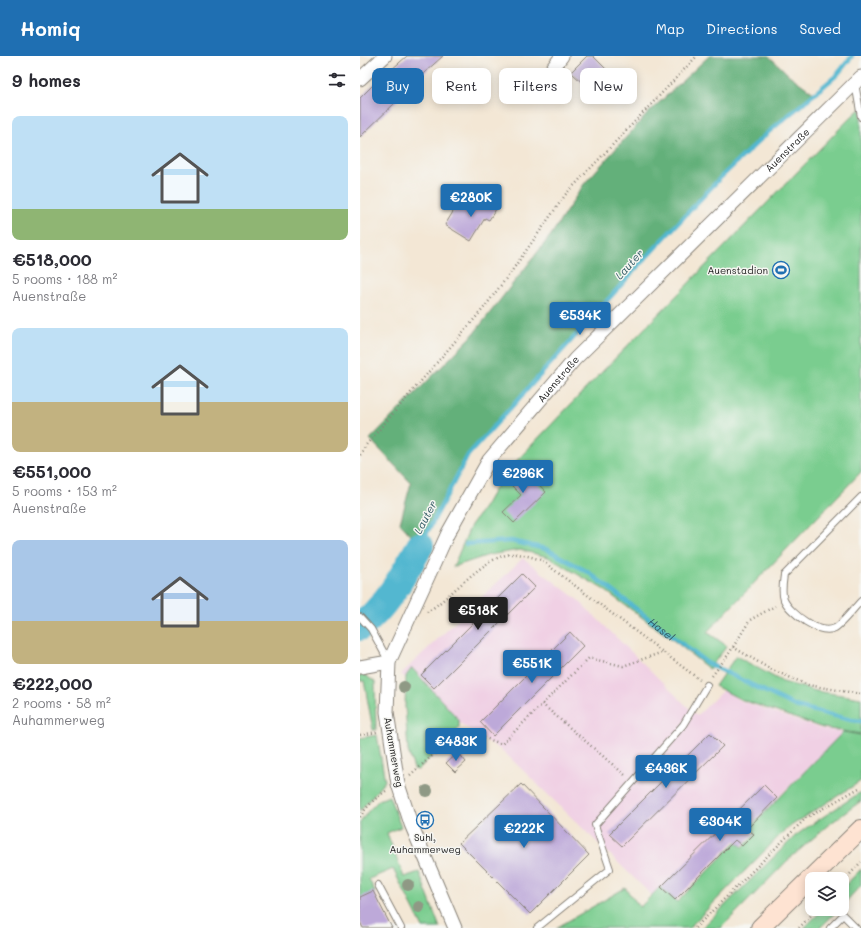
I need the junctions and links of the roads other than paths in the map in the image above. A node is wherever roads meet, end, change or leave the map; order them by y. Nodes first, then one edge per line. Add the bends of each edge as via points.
1 (385, 56) edge
2 (562, 56) edge
3 (552, 68) edge
4 (360, 79) edge
5 (858, 80) edge
6 (861, 116) edge
7 (861, 497) edge
8 (861, 601) edge
9 (361, 618) edge
10 (389, 662) junction
11 (360, 667) edge
12 (707, 685) road end
13 (861, 829) edge
14 (378, 885) dead end
15 (401, 928) edge
16 (455, 928) edge
17 (537, 928) edge
18 (760, 928) edge
19 (830, 928) edge
20 (856, 928) edge

1 - 4 street
2 - 3 street
5 - 6 lane
5 - 10 street, Auenstraße via 575,359 490,460 448,533
7 - 8 lane via 784,575 782,588 784,600 796,614 810,625 822,630 835,628
9 - 10 lane via 371,629
10 - 11 street
10 - 16 street, Auhammerweg via 387,712 398,784
12 - 17 lane via 683,725 595,825 610,869
13 - 18 main road
14 - 15 lane
19 - 20 lane via 843,915

